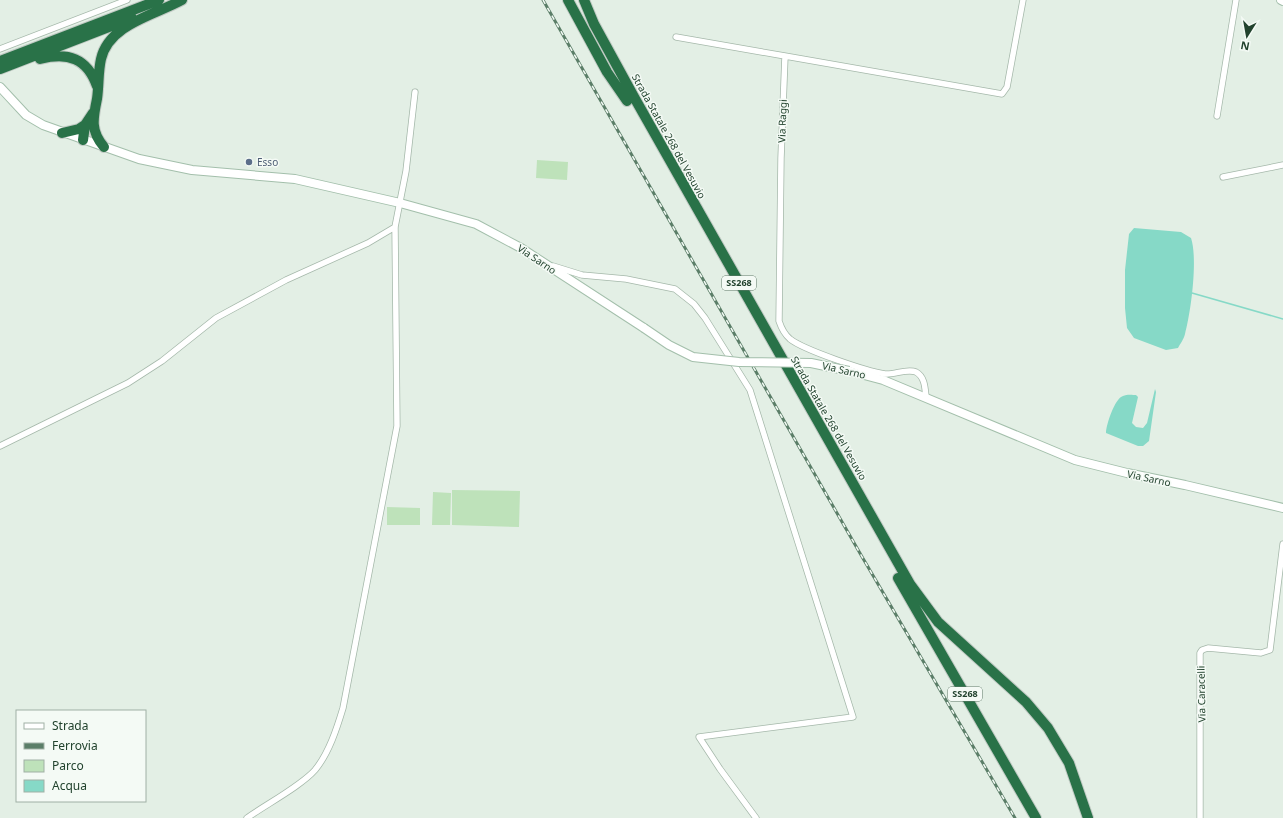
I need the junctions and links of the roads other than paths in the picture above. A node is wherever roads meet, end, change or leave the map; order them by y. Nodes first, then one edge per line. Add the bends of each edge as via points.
1 (127, 0) edge
2 (159, 0) edge
3 (178, 0) edge
4 (182, 0) edge
5 (568, 0) edge
6 (577, 0) edge
7 (584, 0) edge
8 (1023, 0) edge
9 (1236, 0) edge
10 (676, 37) dead end
11 (0, 49) edge
12 (785, 56) junction
13 (0, 62) edge
14 (0, 70) edge
15 (0, 87) edge
16 (98, 90) junction
17 (415, 92) dead end
18 (628, 101) junction
19 (1217, 116) dead end
20 (89, 125) junction
21 (62, 133) junction
22 (83, 140) junction
23 (104, 147) junction
24 (1283, 165) edge
25 (1223, 177) dead end
26 (400, 203) junction
27 (395, 227) junction
28 (543, 263) junction
29 (926, 397) junction
30 (0, 446) edge
31 (1283, 508) edge
32 (1283, 544) edge
33 (1035, 817) edge
34 (246, 818) edge
35 (756, 818) edge
36 (1088, 818) edge
37 (1200, 818) edge

1 - 11 street
2 - 13 highway
3 - 14 highway
4 - 16 highway via 134,22 112,38 101,57
5 - 18 highway via 607,72
6 - 18 highway, Strada Statale 268 del Vesuvio / SS268 via 594,39
7 - 36 highway, Strada Statale 268 del Vesuvio / SS268 via 606,48 910,584 942,626 1012,688 1038,715 1069,763
8 - 12 street via 1007,87 1002,94
9 - 19 street
10 - 12 street
12 - 29 street, Via Raggi via 778,321 789,338 841,361 885,374 916,372 925,385
14 - 16 highway via 48,57 67,57 82,62
15 - 21 street, Via Sarno via 26,115
16 - 20 highway
17 - 26 street
18 - 33 highway, Strada Statale 268 del Vesuvio / SS268
20 - 21 highway
20 - 22 highway via 90,133
20 - 23 highway
21 - 22 street, Via Sarno
22 - 23 street, Via Sarno
23 - 26 street, Via Sarno via 161,165 295,179
24 - 25 street
26 - 27 street
26 - 28 street, Via Sarno via 481,226
27 - 30 street via 368,243 286,280 216,318 162,361 128,382
27 - 34 street via 397,426 343,708 315,770
28 - 29 street, Via Sarno, bridge via 669,345 694,357 739,362 811,363 883,380
28 - 35 street via 582,275 626,279 675,289 694,304 750,390 852,717 699,737
29 - 31 street, Via Sarno via 1075,460
32 - 37 street, Via Caracelli via 1270,650 1261,653 1208,648 1200,653

